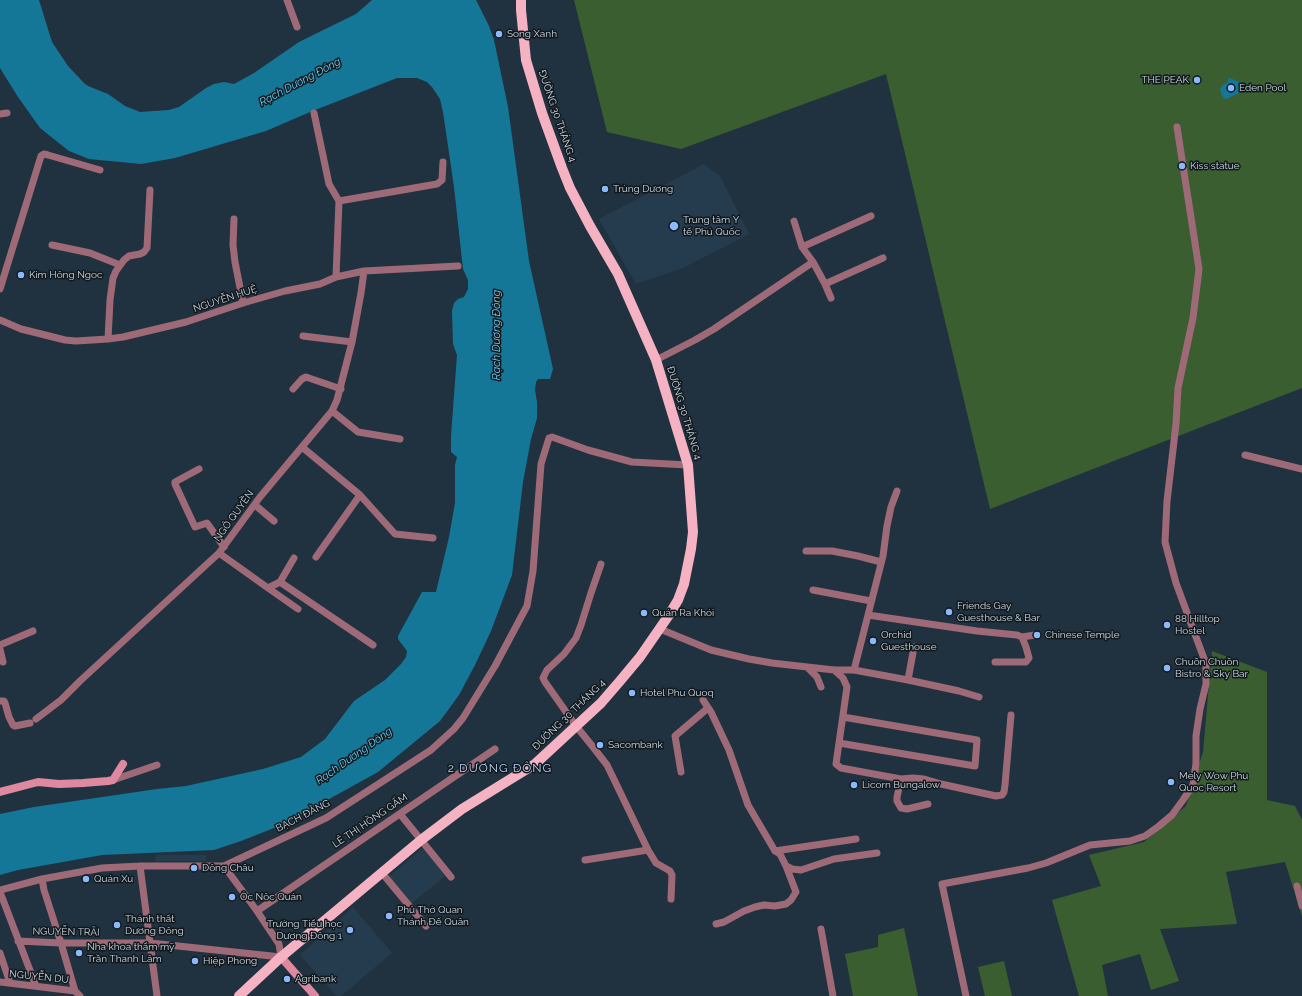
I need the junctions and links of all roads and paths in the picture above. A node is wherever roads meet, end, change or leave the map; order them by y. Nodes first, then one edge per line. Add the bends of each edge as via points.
1 (287, 0) edge
2 (521, 0) edge
3 (297, 27) dead end
4 (314, 113) dead end
5 (1177, 127) dead end
6 (443, 162) dead end
7 (100, 170) dead end
8 (150, 190) dead end
9 (339, 201) junction
10 (871, 216) dead end
11 (234, 219) dead end
12 (794, 221) dead end
13 (52, 245) dead end
14 (802, 247) junction
15 (883, 258) dead end
16 (813, 262) junction
17 (120, 265) junction
18 (458, 266) dead end
19 (364, 271) junction
20 (336, 277) junction
21 (825, 284) junction
22 (0, 289) edge
23 (831, 298) dead end
24 (243, 303) junction
25 (0, 320) edge
26 (303, 336) dead end
27 (108, 339) junction
28 (352, 342) junction
29 (656, 360) junction
30 (293, 389) dead end
31 (340, 389) junction
32 (332, 411) junction
33 (400, 439) dead end
34 (302, 447) junction
35 (1245, 455) dead end
36 (688, 465) junction
37 (199, 469) dead end
38 (1302, 469) edge
39 (897, 491) dead end
40 (360, 495) junction
41 (255, 505) junction
42 (274, 520) dead end
43 (433, 538) dead end
44 (222, 550) junction
45 (806, 551) dead end
46 (316, 557) dead end
47 (294, 558) dead end
48 (881, 562) junction
49 (601, 564) dead end
50 (280, 582) junction
51 (268, 588) junction
52 (813, 590) dead end
53 (872, 601) junction
54 (298, 609) dead end
55 (868, 615) junction
56 (660, 628) junction
57 (33, 631) dead end
58 (1035, 635) dead end
59 (1022, 637) junction
60 (0, 645) edge
61 (373, 645) dead end
62 (914, 647) dead end
63 (0, 649) edge
64 (3, 662) dead end
65 (995, 662) dead end
66 (808, 668) junction
67 (834, 670) junction
68 (854, 670) junction
69 (908, 680) junction
70 (820, 688) dead end
71 (979, 697) dead end
72 (703, 700) dead end
73 (0, 701) edge
74 (708, 708) junction
75 (1011, 715) dead end
76 (843, 717) junction
77 (576, 726) junction
78 (839, 743) junction
79 (495, 749) dead end
80 (123, 764) dead end
81 (157, 765) dead end
82 (681, 772) dead end
83 (901, 779) junction
84 (113, 780) junction
85 (0, 792) edge
86 (928, 804) dead end
87 (400, 814) junction
88 (856, 839) dead end
89 (421, 840) junction
90 (648, 850) junction
91 (775, 850) junction
92 (877, 853) dead end
93 (585, 860) dead end
94 (140, 866) junction
95 (224, 866) junction
96 (786, 866) junction
97 (382, 873) junction
98 (451, 877) dead end
99 (42, 879) junction
100 (1297, 886) dead end
101 (0, 891) edge
102 (670, 899) dead end
103 (1302, 906) edge
104 (257, 911) junction
105 (716, 924) dead end
106 (426, 926) dead end
107 (821, 929) dead end
108 (18, 941) junction
109 (61, 943) junction
110 (150, 943) junction
111 (0, 953) edge
112 (281, 957) junction
113 (0, 982) edge
114 (10, 984) junction
115 (36, 986) junction
116 (77, 993) edge
117 (157, 996) edge
118 (239, 996) edge
119 (315, 996) edge
120 (833, 996) edge
121 (966, 996) edge

1 - 3 street
2 - 29 main road, ĐƯỜNG 30 THÁNG 4 via 526,60 562,168 590,226 618,274
4 - 9 street via 329,184
5 - 121 street via 1199,269 1193,318 1178,388 1165,542 1176,582 1206,664 1206,684 1196,736 1193,785 1172,815 1145,836 1130,841 1090,845 1028,868 942,884
6 - 9 street via 442,180 437,184
7 - 22 street via 44,154 41,156
8 - 17 street via 147,248 140,254 129,256
9 - 20 street
10 - 14 street
11 - 24 street via 233,245
12 - 14 street
13 - 17 street via 90,253
14 - 16 street
15 - 21 street
16 - 21 street
16 - 29 street via 714,329
17 - 27 street via 111,289
18 - 19 street, NGUYỄN HUỆ
19 - 20 street, NGUYỄN HUỆ
19 - 28 street, NGÔ QUYỀN
20 - 24 street, NGUYỄN HUỆ via 320,284
21 - 23 street
24 - 27 street, NGUYỄN HUỆ via 186,322
25 - 27 street, NGUYỄN HUỆ via 21,329 65,340
26 - 28 street
28 - 31 street, NGÔ QUYỀN
29 - 36 main road, ĐƯỜNG 30 THÁNG 4
30 - 31 street via 306,377
31 - 32 street, NGÔ QUYỀN
32 - 33 street via 358,432
32 - 34 street, NGÔ QUYỀN
34 - 40 street
34 - 41 street, NGÔ QUYỀN
35 - 38 street
36 - 56 main road, ĐƯỜNG 30 THÁNG 4 via 693,532 686,579 674,607
36 - 95 street, BẠCH ĐẰNG via 632,462 549,438 541,464 533,571 527,606 463,718 431,750 326,818
37 - 44 street via 175,484 195,527 207,523
39 - 48 street via 887,526
40 - 43 street via 395,534
40 - 46 street
41 - 42 street
41 - 44 street, NGÔ QUYỀN
44 - 51 street
44 - 73 street, NGÔ QUYỀN via 61,700 33,721 13,725 4,701
45 - 48 street via 832,551
47 - 50 street
48 - 53 street
49 - 77 street via 576,638 547,670 544,678
50 - 51 street
50 - 61 street
51 - 54 street
52 - 53 street
53 - 55 street
55 - 59 street via 977,631 1017,634
55 - 68 street
56 - 66 street via 711,650 749,660
56 - 77 main road, ĐƯỜNG 30 THÁNG 4 via 620,681
57 - 60 street
58 - 59 street
59 - 65 street via 1028,658 1026,662
62 - 69 street
63 - 64 street
66 - 67 street
66 - 70 street via 817,677
67 - 68 street
67 - 76 street via 843,678 847,687
68 - 69 street
69 - 71 street
72 - 74 street
74 - 82 street via 675,736
74 - 91 street via 729,750 748,805
75 - 83 street via 1002,796 924,779
76 - 78 street
76 - 78 street via 978,740 975,766
77 - 89 main road, ĐƯỜNG 30 THÁNG 4 via 535,764 462,809
77 - 90 street via 607,765
78 - 83 street via 836,764 841,768
79 - 87 street, LÊ THỊ HỒNG GẤM
80 - 84 street
81 - 84 street
83 - 86 street via 897,797 901,808 907,810
84 - 85 street via 58,784 38,782
87 - 89 street
87 - 104 street, LÊ THỊ HỒNG GẤM
88 - 91 street
89 - 97 main road, ĐƯỜNG 30 THÁNG 4
89 - 98 street
90 - 93 street
90 - 102 street via 656,862 672,875
91 - 96 street
92 - 96 street via 834,859 801,870
94 - 95 street, BẠCH ĐẰNG
94 - 99 street, BẠCH ĐẰNG via 102,868
94 - 110 street
95 - 104 street
96 - 105 street via 796,892 791,900 786,904 755,907
97 - 106 street
97 - 112 main road, ĐƯỜNG 30 THÁNG 4
99 - 101 street, BẠCH ĐẰNG
99 - 109 street
100 - 103 street
101 - 108 street
104 - 112 street via 279,944
107 - 120 street
108 - 109 street, NGUYỄN TRÃI
108 - 115 street
109 - 110 street, NGUYỄN TRÃI
109 - 116 street
110 - 112 street, NGUYỄN TRÃI
110 - 117 street
111 - 114 street
112 - 118 main road, ĐƯỜNG 30 THÁNG 4
112 - 119 street
113 - 114 street, NGUYỄN DU
114 - 115 street, NGUYỄN DU
115 - 116 street, NGUYỄN DU

